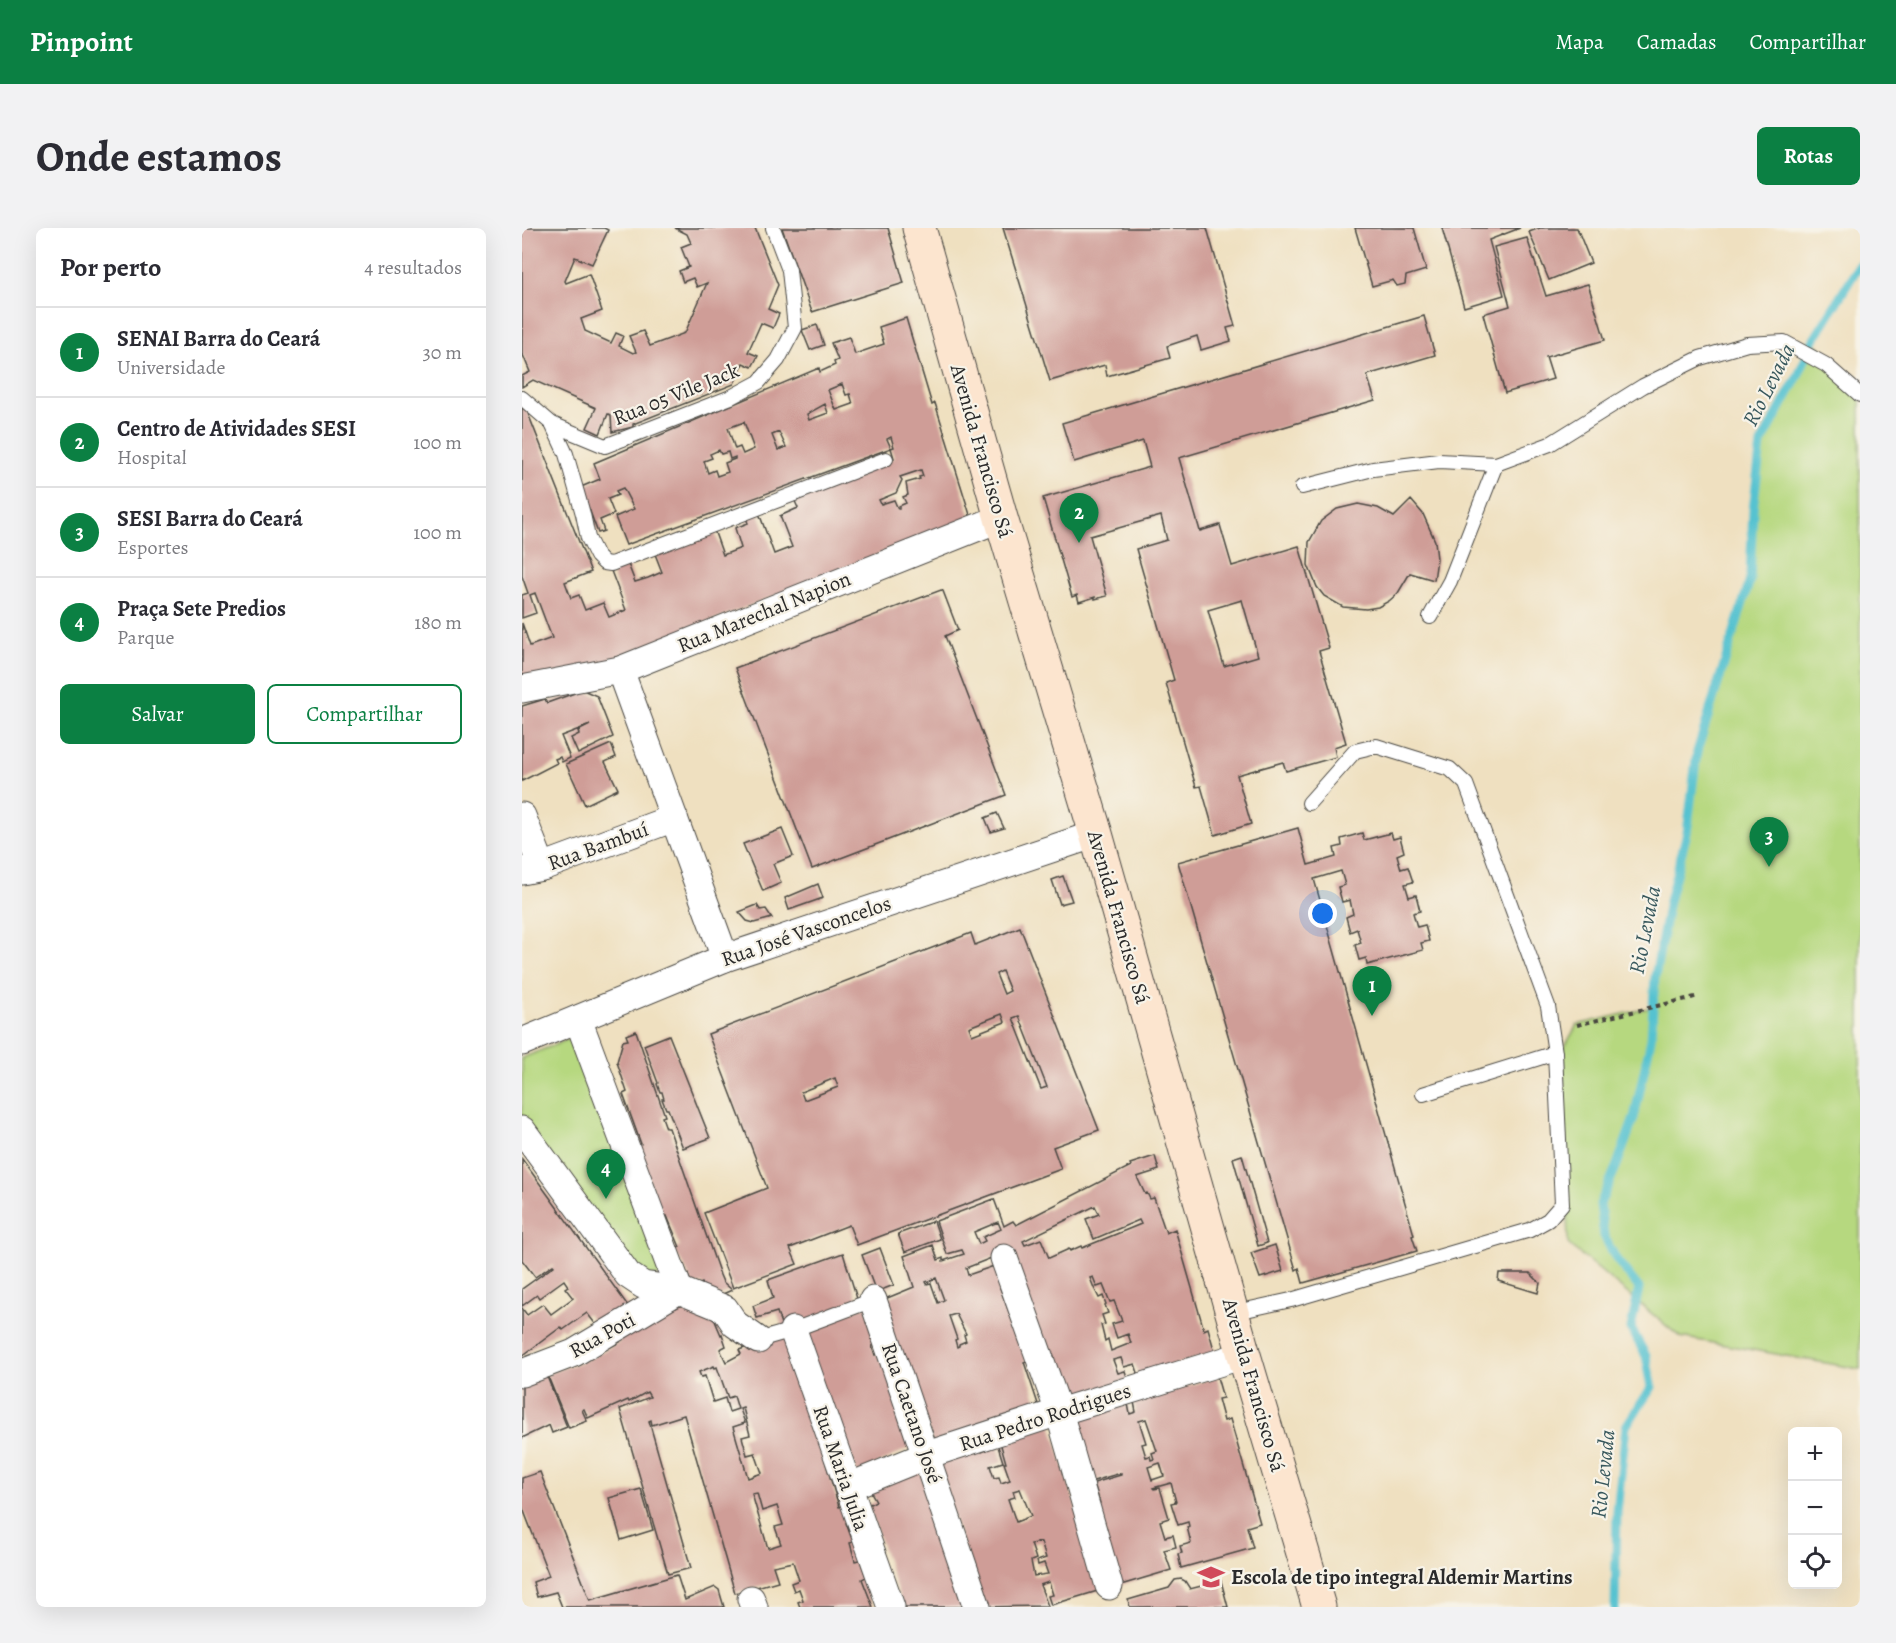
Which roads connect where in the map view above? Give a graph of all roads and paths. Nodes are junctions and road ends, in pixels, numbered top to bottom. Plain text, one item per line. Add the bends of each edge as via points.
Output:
1 (773, 228) edge
2 (919, 228) edge
3 (1860, 395) edge
4 (522, 398) edge
5 (552, 424) junction
6 (886, 459) dead end
7 (1496, 464) junction
8 (1302, 487) dead end
9 (1001, 518) junction
10 (1430, 617) dead end
11 (620, 670) junction
12 (522, 689) edge
13 (1309, 803) dead end
14 (522, 816) edge
15 (674, 818) junction
16 (1096, 834) junction
17 (532, 869) edge
18 (725, 958) junction
19 (1699, 996) dead end
20 (578, 1019) junction
21 (1577, 1025) dead end
22 (522, 1042) edge
23 (1555, 1053) junction
24 (1423, 1094) dead end
25 (522, 1130) edge
26 (1004, 1258) dead end
27 (679, 1290) junction
28 (873, 1300) joint
29 (1232, 1313) junction
30 (793, 1330) junction
31 (758, 1340) joint
32 (1244, 1355) junction
33 (522, 1373) edge
34 (1059, 1412) junction
35 (927, 1455) junction
36 (848, 1487) junction
37 (1109, 1586) dead end
38 (891, 1607) edge
39 (977, 1607) edge
40 (1319, 1607) edge

1 - 5 lane, Rua 05 Vile Jack via 789,270 795,328 778,360 759,382 731,397 605,446
2 - 9 main road, Avenida Francisco Sá
3 - 7 lane via 1826,365 1784,342 1747,344 1700,358 1643,386 1550,444
4 - 5 lane
5 - 6 lane via 566,454 588,538 597,556 611,564
7 - 8 lane via 1439,460 1372,469
7 - 10 lane via 1450,580
9 - 11 street, Rua Marechal Napion
9 - 16 main road, Avenida Francisco Sá
11 - 12 street, Rua Marechal Napion
11 - 15 street
13 - 23 lane via 1355,751 1364,747 1376,746 1450,769 1459,776 1466,784 1548,1006
14 - 17 street
15 - 17 street, Rua Bambuí
15 - 18 street
16 - 18 street, Rua José Vasconcelos
16 - 29 main road, Avenida Francisco Sá
18 - 20 street, Rua José Vasconcelos
19 - 21 path
20 - 22 street, Rua José Vasconcelos
20 - 27 street
23 - 24 lane
23 - 29 lane via 1562,1204 1548,1220 1530,1230
25 - 27 street via 628,1275 643,1285
26 - 34 street
27 - 31 street via 725,1309 735,1324
27 - 33 street, Rua Poti via 574,1353
28 - 30 lane, Rua Caetano José
28 - 35 street, Rua Caetano José
29 - 32 main road, Avenida Francisco Sá
30 - 31 lane, Rua Caetano José
30 - 36 street, Rua Maria Julia
32 - 34 street, Rua Pedro Rodrigues
32 - 40 main road, Avenida Francisco Sá
34 - 35 street, Rua Pedro Rodrigues
34 - 37 street
35 - 36 street, Rua Pedro Rodrigues
35 - 39 street, Rua Caetano José
36 - 38 street, Rua Maria Julia

